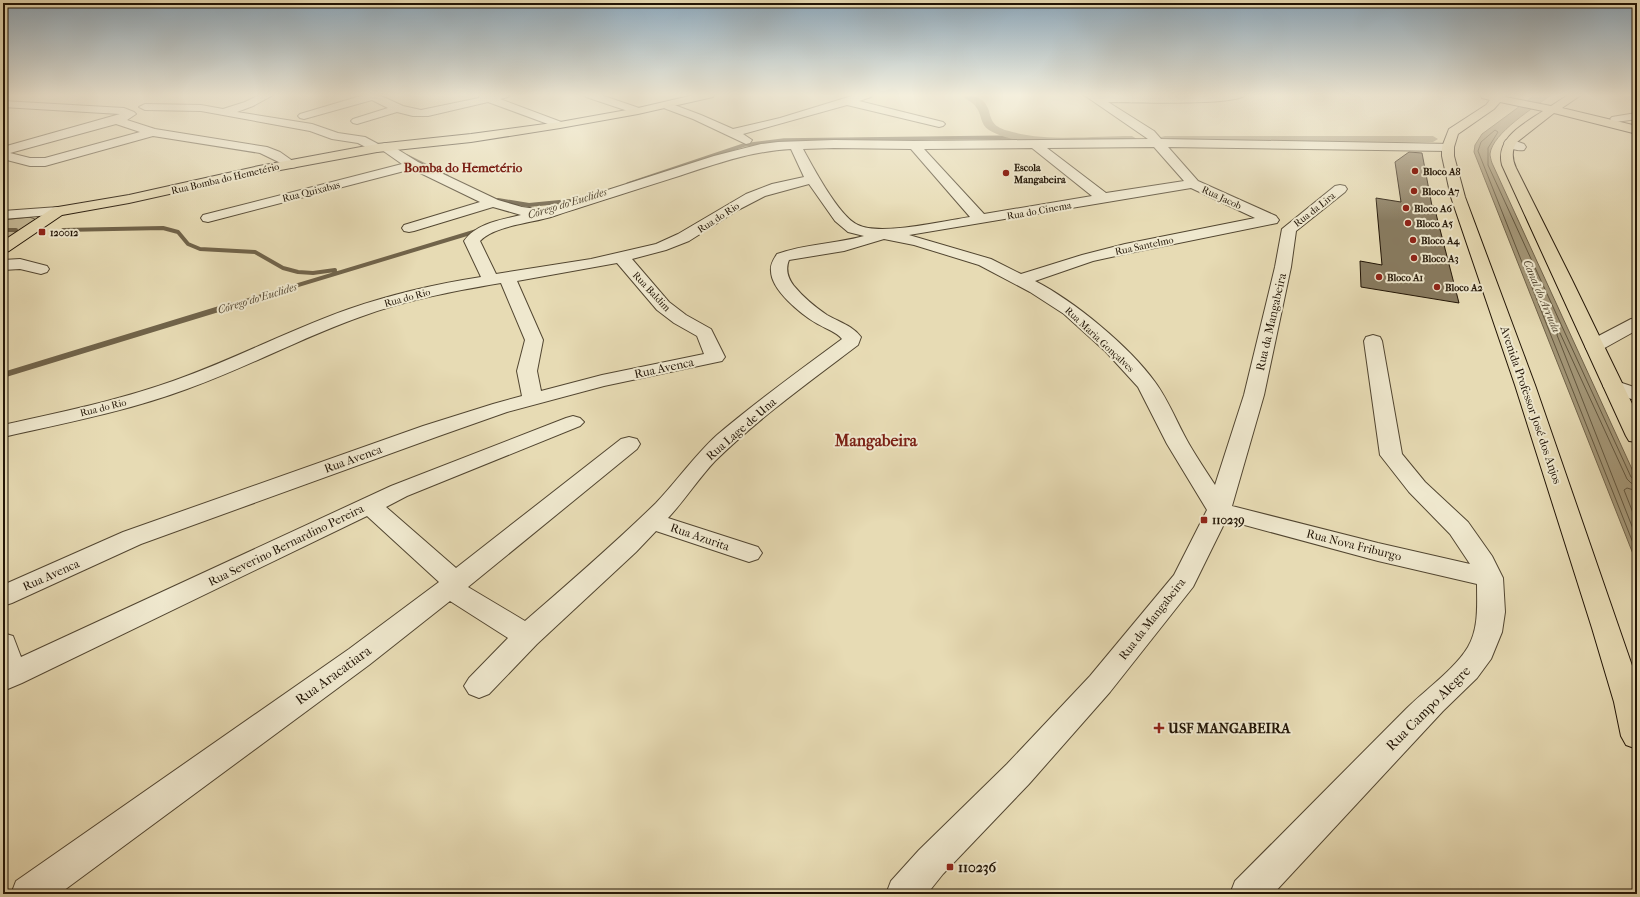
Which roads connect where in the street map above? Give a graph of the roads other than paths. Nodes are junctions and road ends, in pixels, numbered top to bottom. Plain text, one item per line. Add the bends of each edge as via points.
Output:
1 (55, 137) edge
2 (136, 137) edge
3 (178, 137) edge
4 (341, 137) edge
5 (479, 137) edge
6 (740, 137) edge
7 (1151, 137) edge
8 (1291, 137) edge
9 (1447, 137) joint
10 (1520, 137) edge
11 (1154, 139) junction
12 (756, 145) junction
13 (795, 145) junction
14 (914, 145) junction
15 (1036, 145) junction
16 (381, 148) junction
17 (3, 151) edge
18 (3, 155) edge
19 (291, 164) junction
20 (413, 165) junction
21 (812, 179) junction
22 (1192, 184) junction
23 (1340, 189) dead end
24 (1103, 198) junction
25 (493, 203) junction
26 (58, 211) junction
27 (541, 213) junction
28 (3, 216) edge
29 (208, 218) dead end
30 (1271, 219) junction
31 (980, 220) junction
32 (409, 228) dead end
33 (1289, 229) junction
34 (886, 234) junction
35 (3, 248) edge
36 (621, 257) junction
37 (3, 265) edge
38 (41, 269) dead end
39 (498, 278) junction
40 (1020, 280) junction
41 (1637, 323) edge
42 (1374, 342) dead end
43 (1594, 346) junction
44 (715, 356) joint
45 (1613, 386) junction
46 (1637, 395) edge
47 (533, 400) junction
48 (573, 422) dead end
49 (3, 431) edge
50 (1637, 436) edge
51 (629, 444) dead end
52 (368, 506) junction
53 (1219, 510) junction
54 (652, 521) junction
55 (749, 554) dead end
56 (1490, 578) junction
57 (452, 585) junction
58 (3, 596) edge
59 (527, 636) junction
60 (3, 644) edge
61 (7, 677) edge
62 (479, 686) dead end
63 (1637, 736) edge
64 (28, 894) edge
65 (904, 894) edge
66 (1248, 894) edge

1 - 17 street
2 - 18 street via 52,161 30,162
3 - 19 street via 263,150
4 - 16 street via 361,140
5 - 16 main road, Rua Bomba do Hemetério
6 - 12 street
7 - 11 street, Rua Jacob
8 - 11 street
9 - 11 street
9 - 63 main road, Avenida Professor José dos Anjos via 1448,156 1458,197 1525,385 1604,621
10 - 43 main road via 1506,158 1509,168
11 - 15 street
11 - 22 street, Rua Jacob
12 - 13 street
12 - 27 street
13 - 14 street
13 - 21 street, Rua Maria Gonçalves
14 - 15 street
14 - 31 street
15 - 24 street
16 - 19 main road, Rua Bomba do Hemetério
16 - 20 street
19 - 26 main road, Rua Bomba do Hemetério via 164,192
20 - 25 street
20 - 29 street, Rua Quixabas
21 - 34 street, Rua Maria Gonçalves via 848,226
21 - 36 street, Rua do Rio via 767,190 744,200 687,237
22 - 24 street, Rua do Cinema
22 - 30 street, Rua Jacob
23 - 33 street, Rua da Lira
24 - 31 street, Rua do Cinema
25 - 27 street
25 - 32 street
26 - 28 street
26 - 35 main road
27 - 39 street via 486,230 474,237 472,241
30 - 33 street, Rua Jacob
30 - 40 street, Rua Santelmo via 1125,249
31 - 34 street, Rua do Cinema
33 - 53 street, Rua da Mangabeira via 1254,395
34 - 40 street, Rua Maria Gonçalves via 963,254
34 - 54 street, Rua Lage de Una via 844,246 783,257 779,265 779,277 798,303 814,315 848,333 852,339 849,344 725,440 706,458
36 - 39 street, Rua do Rio via 582,266
36 - 44 street, Rua Baldim via 663,306 705,333
37 - 38 street via 20,264
39 - 47 street via 534,340 527,371
39 - 49 street, Rua do Rio via 406,297 351,314 160,392
40 - 53 street, Rua Maria Gonçalves via 1070,310 1131,366 1150,391 1178,444
41 - 43 street
42 - 56 street, Rua Campo Alegre via 1391,455 1417,487 1459,528 1479,556
43 - 45 main road
44 - 47 street, Rua Avenca via 602,381
45 - 46 street
45 - 50 main road
47 - 58 street, Rua Avenca via 431,431 132,538
48 - 52 street, Rua Severino Bernardino Pereira via 399,491
51 - 57 street, Rua Aracatiara
52 - 57 street
52 - 61 street, Rua Severino Bernardino Pereira
53 - 56 street, Rua Nova Friburgo via 1378,552
53 - 65 street, Rua da Mangabeira via 1184,580 1100,684 1018,774 931,862
54 - 55 street, Rua Azurita
54 - 59 street, Rua Lage de Una
56 - 66 street, Rua Campo Alegre via 1491,612 1488,632 1481,650 1467,670 1432,702
57 - 59 street
57 - 64 street, Rua Aracatiara via 359,657
59 - 62 street, Rua Lage de Una
60 - 61 street

